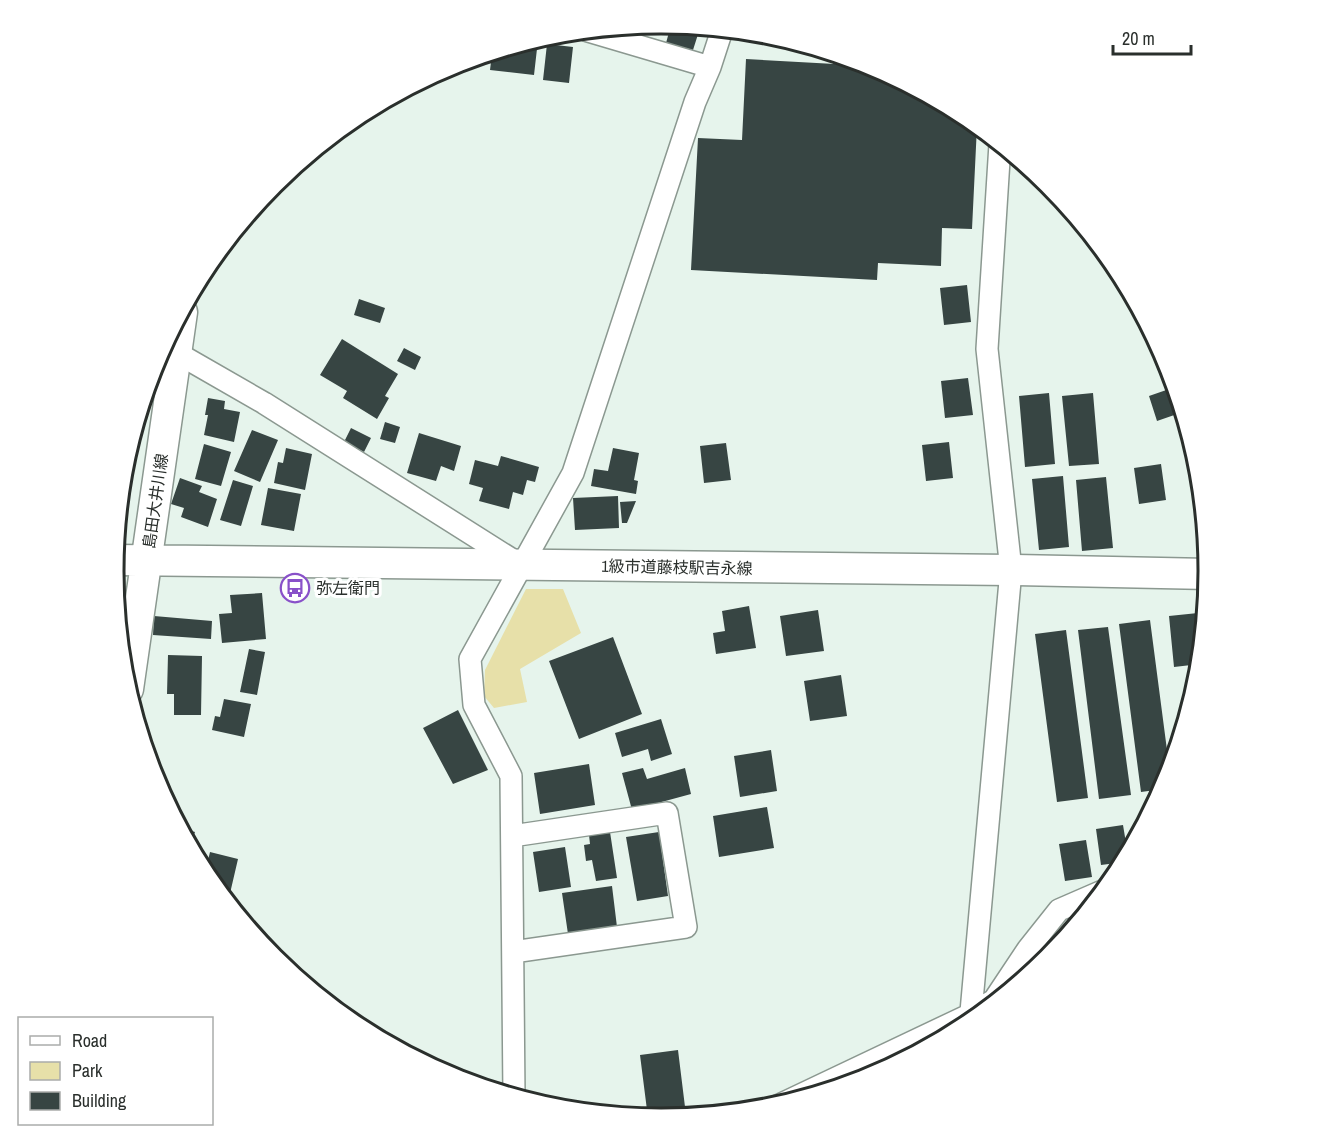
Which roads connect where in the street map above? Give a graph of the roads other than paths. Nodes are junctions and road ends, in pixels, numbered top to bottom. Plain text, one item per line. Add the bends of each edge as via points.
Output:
1 (610, 37) edge
2 (719, 38) edge
3 (710, 67) junction
4 (999, 154) edge
5 (172, 351) edge
6 (169, 357) edge
7 (125, 561) edge
8 (146, 561) junction
9 (522, 566) junction
10 (1011, 570) junction
11 (1198, 574) edge
12 (132, 660) edge
13 (512, 836) junction
14 (1088, 898) edge
15 (513, 952) junction
16 (1004, 985) edge
17 (972, 1010) edge
18 (924, 1040) edge
19 (840, 1078) edge
20 (514, 1087) edge

1 - 3 street
2 - 3 street
3 - 9 street via 695,102 573,473
4 - 10 street via 987,349
5 - 9 street via 264,403
6 - 8 street, 島田大井川線
7 - 8 street, 1級市道藤枝駅吉永線
8 - 9 street, 1級市道藤枝駅吉永線
8 - 12 street, 島田大井川線
9 - 10 street, 1級市道藤枝駅吉永線
9 - 13 street via 470,659 474,705 511,776
10 - 11 street, 1級市道藤枝駅吉永線
10 - 17 street
13 - 15 street
13 - 15 street via 667,813 686,927
14 - 16 street via 1059,910
15 - 20 street
18 - 19 street

